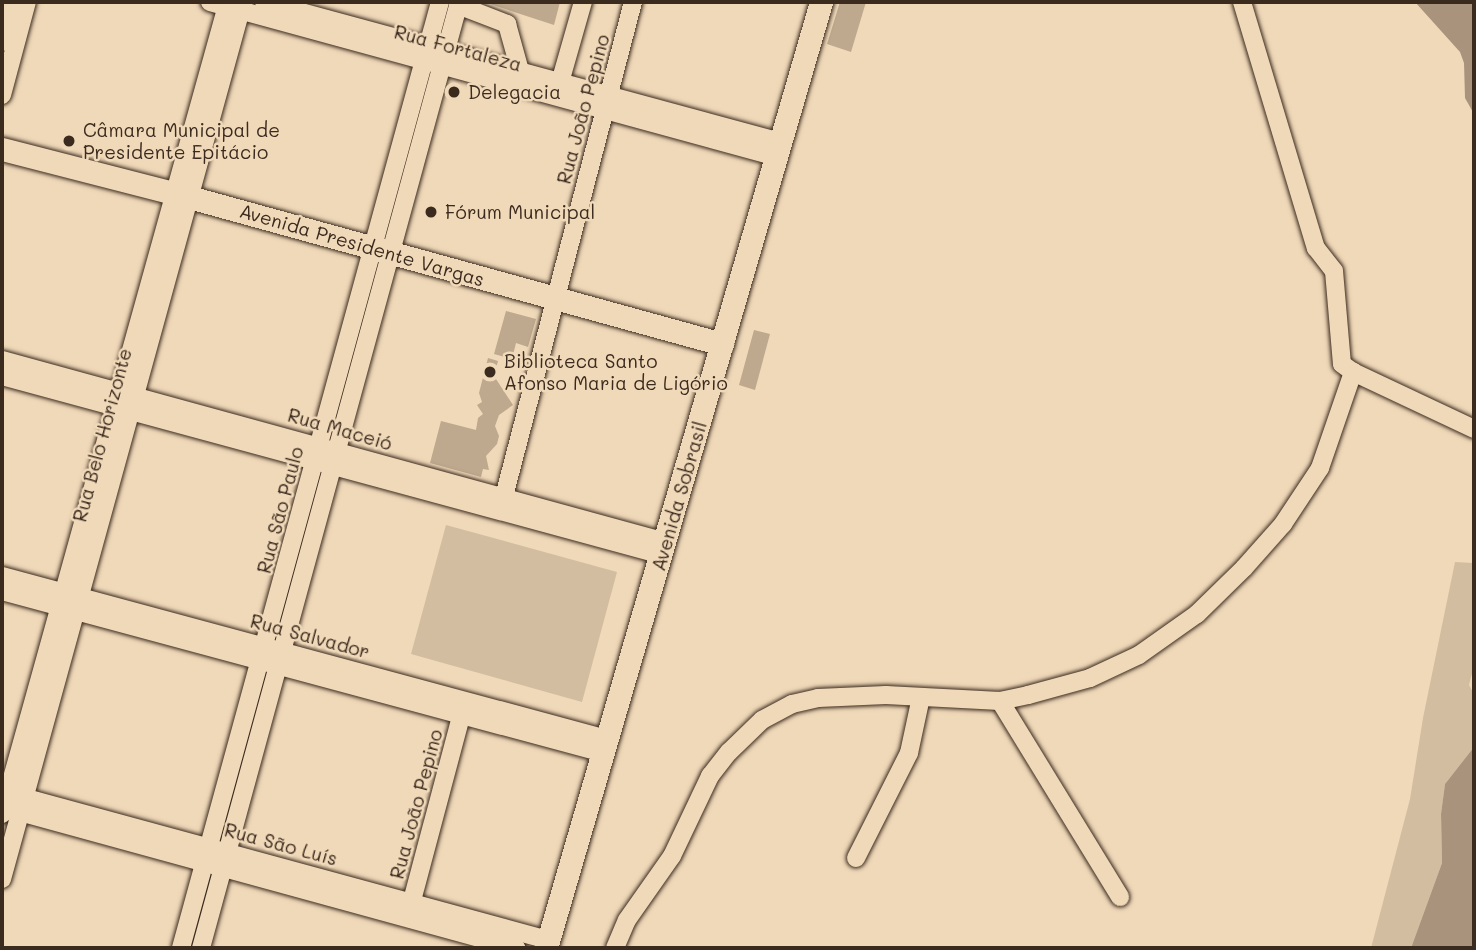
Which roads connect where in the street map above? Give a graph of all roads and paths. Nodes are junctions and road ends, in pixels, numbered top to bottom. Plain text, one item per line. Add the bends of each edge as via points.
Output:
1 (27, 2) edge
2 (264, 2) edge
3 (583, 2) edge
4 (634, 2) edge
5 (821, 2) edge
6 (1242, 2) edge
7 (452, 3) edge
8 (229, 4) edge
9 (14, 14) edge
10 (305, 20) junction
11 (2, 42) edge
12 (425, 53) junction
13 (444, 58) junction
14 (489, 71) junction
15 (520, 71) junction
16 (558, 90) junction
17 (2, 95) edge
18 (606, 102) junction
19 (404, 133) junction
20 (422, 137) junction
21 (2, 149) edge
22 (779, 149) junction
23 (2, 163) edge
24 (399, 188) junction
25 (180, 202) junction
26 (381, 257) junction
27 (552, 304) junction
28 (721, 350) junction
29 (2, 360) edge
30 (1349, 370) junction
31 (2, 376) edge
32 (55, 382) junction
33 (126, 402) junction
34 (1474, 429) edge
35 (326, 455) junction
36 (502, 504) junction
37 (664, 548) junction
38 (2, 576) edge
39 (2, 591) edge
40 (71, 602) junction
41 (272, 656) junction
42 (921, 697) junction
43 (1000, 701) junction
44 (463, 708) junction
45 (249, 736) junction
46 (605, 746) junction
47 (8, 803) edge
48 (220, 804) junction
49 (238, 810) junction
50 (206, 855) junction
51 (856, 858) dead end
52 (224, 860) junction
53 (2, 879) edge
54 (1120, 897) dead end
55 (409, 911) junction
56 (547, 944) edge
57 (181, 948) edge
58 (201, 948) edge
59 (516, 948) edge
60 (615, 948) edge

1 - 9 street
2 - 10 street, Rua Fortaleza
3 - 16 street
4 - 18 street, Rua João Pepino
5 - 22 main road, Avenida Sobrasil
6 - 30 street via 1316,248 1334,271
7 - 12 street, Rua São Paulo
7 - 13 street, Rua São Paulo
7 - 15 street via 507,24
8 - 10 street, Rua Fortaleza
8 - 25 street, Rua Belo Horizonte
9 - 11 street
9 - 17 street
10 - 12 street, Rua Fortaleza
12 - 13 street, Rua Fortaleza
12 - 19 street, Rua São Paulo
13 - 14 street, Rua Fortaleza
13 - 20 street, Rua São Paulo
14 - 15 street, Rua Fortaleza
14 - 16 street, Rua Fortaleza
15 - 16 street, Rua Fortaleza
16 - 18 street, Rua Fortaleza
18 - 22 street, Rua Fortaleza
18 - 27 street, Rua João Pepino
19 - 20 street
19 - 24 street, Rua São Paulo
20 - 24 street, Rua São Paulo
21 - 25 main road, Avenida Presidente Vargas
22 - 28 main road, Avenida Sobrasil
23 - 25 main road, Avenida Presidente Vargas
24 - 26 street, Rua São Paulo
25 - 26 main road, Avenida Presidente Vargas
25 - 33 street, Rua Belo Horizonte
26 - 27 main road, Avenida Presidente Vargas
26 - 35 street, Rua São Paulo
27 - 28 main road, Avenida Presidente Vargas
27 - 36 street, Rua João Pepino
28 - 37 main road, Avenida Sobrasil
29 - 32 street, Rua Maceió
30 - 34 street
30 - 43 street via 1320,468 1283,524 1197,614 1139,655 1090,678
31 - 32 street, Rua Maceió
32 - 33 street, Rua Maceió
33 - 35 street, Rua Maceió
33 - 40 street, Rua Belo Horizonte
35 - 36 street, Rua Maceió
35 - 41 street, Rua São Paulo
36 - 37 street, Rua Maceió
37 - 46 main road, Avenida Sobrasil
38 - 40 street, Rua Salvador
39 - 40 street, Rua Salvador
40 - 41 street, Rua Salvador
40 - 47 street, Rua Belo Horizonte
41 - 44 street, Rua Salvador
41 - 45 street, Rua São Paulo
42 - 43 street
42 - 51 street via 909,753
42 - 60 street via 818,698 792,704 762,720 710,776 672,856 628,920
43 - 54 street
44 - 46 street, Rua Salvador
44 - 55 street, Rua João Pepino
45 - 48 street, Rua São Paulo
45 - 49 street, Rua São Paulo
46 - 56 main road, Avenida Sobrasil
47 - 50 street, Rua São Luís
47 - 53 street, Rua Belo Horizonte
48 - 49 street
48 - 50 street, Rua São Paulo
49 - 52 street, Rua São Paulo
50 - 52 street, Rua São Luís
50 - 57 street, Rua São Paulo
52 - 55 street, Rua São Luís
52 - 58 street, Rua São Paulo
55 - 56 street, Rua São Luís
55 - 59 street, Rua São Luís

